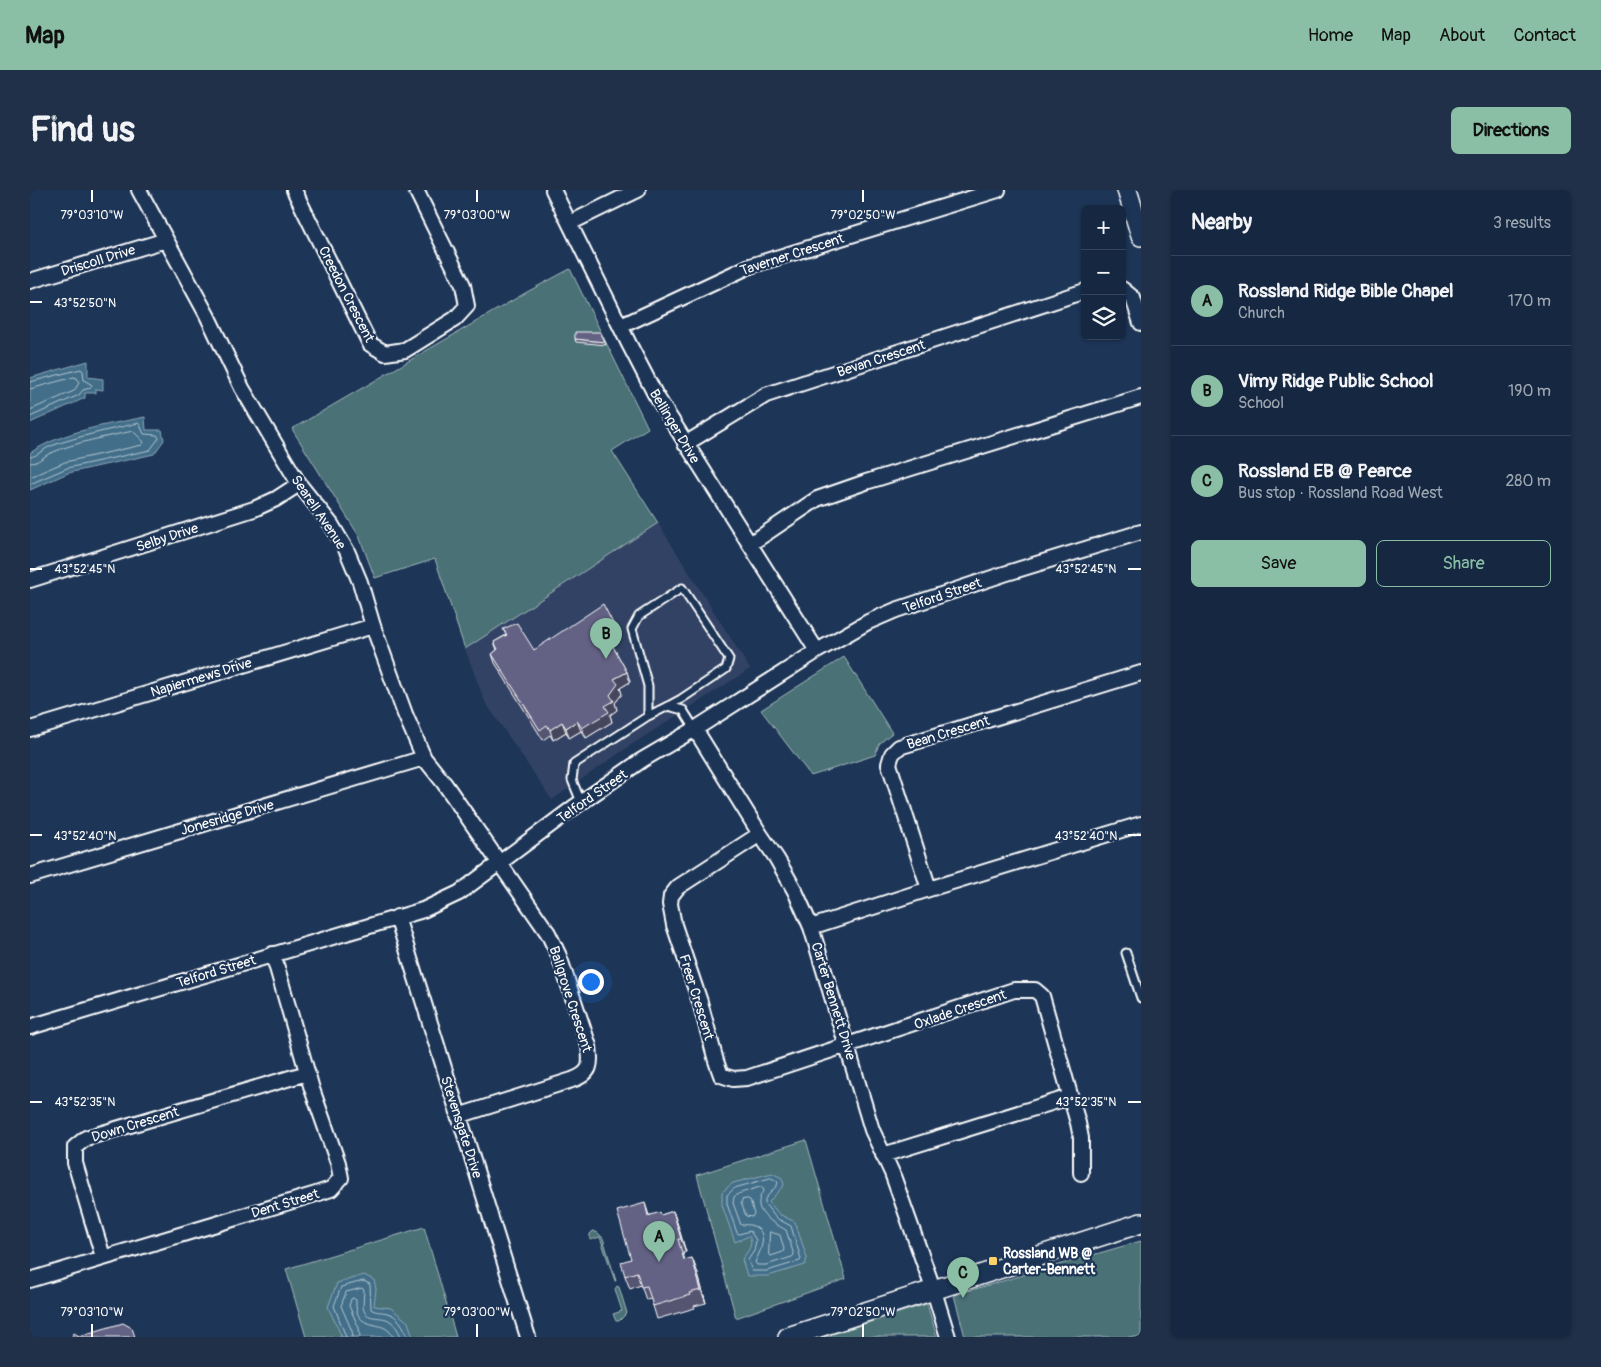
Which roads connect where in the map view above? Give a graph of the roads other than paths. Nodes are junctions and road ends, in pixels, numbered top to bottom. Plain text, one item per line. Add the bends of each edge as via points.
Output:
1 (139, 190) edge
2 (294, 190) edge
3 (416, 190) edge
4 (554, 190) edge
5 (638, 190) edge
6 (998, 190) edge
7 (1127, 190) edge
8 (570, 223) junction
9 (1141, 236) edge
10 (166, 240) junction
11 (30, 281) edge
12 (1081, 292) edge
13 (1126, 292) edge
14 (1141, 323) edge
15 (621, 326) junction
16 (1141, 397) edge
17 (685, 444) junction
18 (299, 484) junction
19 (1141, 532) edge
20 (750, 544) junction
21 (30, 580) edge
22 (373, 626) junction
23 (817, 651) junction
24 (1141, 673) edge
25 (668, 706) junction
26 (648, 716) junction
27 (30, 729) edge
28 (695, 730) junction
29 (424, 758) junction
30 (581, 802) junction
31 (1141, 824) edge
32 (760, 834) junction
33 (499, 864) junction
34 (30, 876) edge
35 (929, 889) junction
36 (397, 917) junction
37 (812, 927) junction
38 (1126, 953) dead end
39 (273, 954) junction
40 (1141, 998) edge
41 (30, 1027) edge
42 (848, 1046) junction
43 (307, 1073) junction
44 (1070, 1097) junction
45 (458, 1116) junction
46 (883, 1155) junction
47 (1081, 1173) dead end
48 (1141, 1223) edge
49 (103, 1257) junction
50 (30, 1280) edge
51 (934, 1291) junction
52 (528, 1337) edge
53 (788, 1337) edge
54 (948, 1337) edge

1 - 10 street, Searell Avenue
2 - 3 street, Creedon Crescent via 370,344 385,353 405,350 455,319 467,306 463,285
4 - 8 street, Bellinger Drive
5 - 8 street
6 - 15 street, Taverner Crescent via 750,266
7 - 9 main road
8 - 15 street, Bellinger Drive
10 - 11 street, Driscoll Drive
10 - 18 street, Searell Avenue via 242,388
12 - 17 street, Bevan Crescent via 766,395
13 - 14 street via 1133,298
15 - 17 street, Bellinger Drive via 655,394
16 - 20 street via 817,499
17 - 20 street, Bellinger Drive
18 - 21 street, Selby Drive via 254,509
18 - 22 street, Searell Avenue via 331,524 347,551
19 - 23 street, Telford Street via 896,610
20 - 23 street, Bellinger Drive
22 - 27 street, Napiermews Drive
22 - 29 street, Searell Avenue
23 - 28 street, Telford Street
24 - 35 street, Bean Crescent via 899,747 892,754 889,764
25 - 26 lane
25 - 26 lane via 726,669 729,659 682,588 639,616 632,629 648,686
25 - 28 lane via 683,710
26 - 30 lane via 574,764 572,780
28 - 30 street, Telford Street via 642,760
28 - 32 street, Carter Bennett Drive
29 - 33 street, Searell Avenue
29 - 34 street, Jonesridge Drive
30 - 33 street, Telford Street
31 - 35 street
32 - 37 street, Carter Bennett Drive via 795,891
32 - 42 street, Freer Crescent via 678,887 671,896 674,925 721,1075 732,1079 746,1078
33 - 36 street, Telford Street via 442,901
33 - 45 street, Ballgrove Crescent via 548,933 559,956 589,1046 590,1060 588,1071 583,1076
35 - 37 street
36 - 39 street, Telford Street
36 - 45 street, Stevensgate Drive
37 - 42 street, Carter Bennett Drive
38 - 40 lane
39 - 41 street, Telford Street
39 - 43 street, Dent Street
42 - 44 street, Oxlade Crescent via 1014,990 1035,990 1042,996
42 - 46 street, Carter Bennett Drive via 872,1130
43 - 49 street, Down Crescent via 86,1138 75,1147 75,1163
43 - 49 street, Dent Street via 338,1163 341,1178 332,1188
44 - 46 street
44 - 47 street, Oxlade Crescent via 1081,1138
45 - 52 street, Stevensgate Drive
46 - 51 street, Carter Bennett Drive
48 - 51 main road
49 - 50 street, Dent Street
51 - 53 main road
51 - 54 street, Carter Bennett Drive

